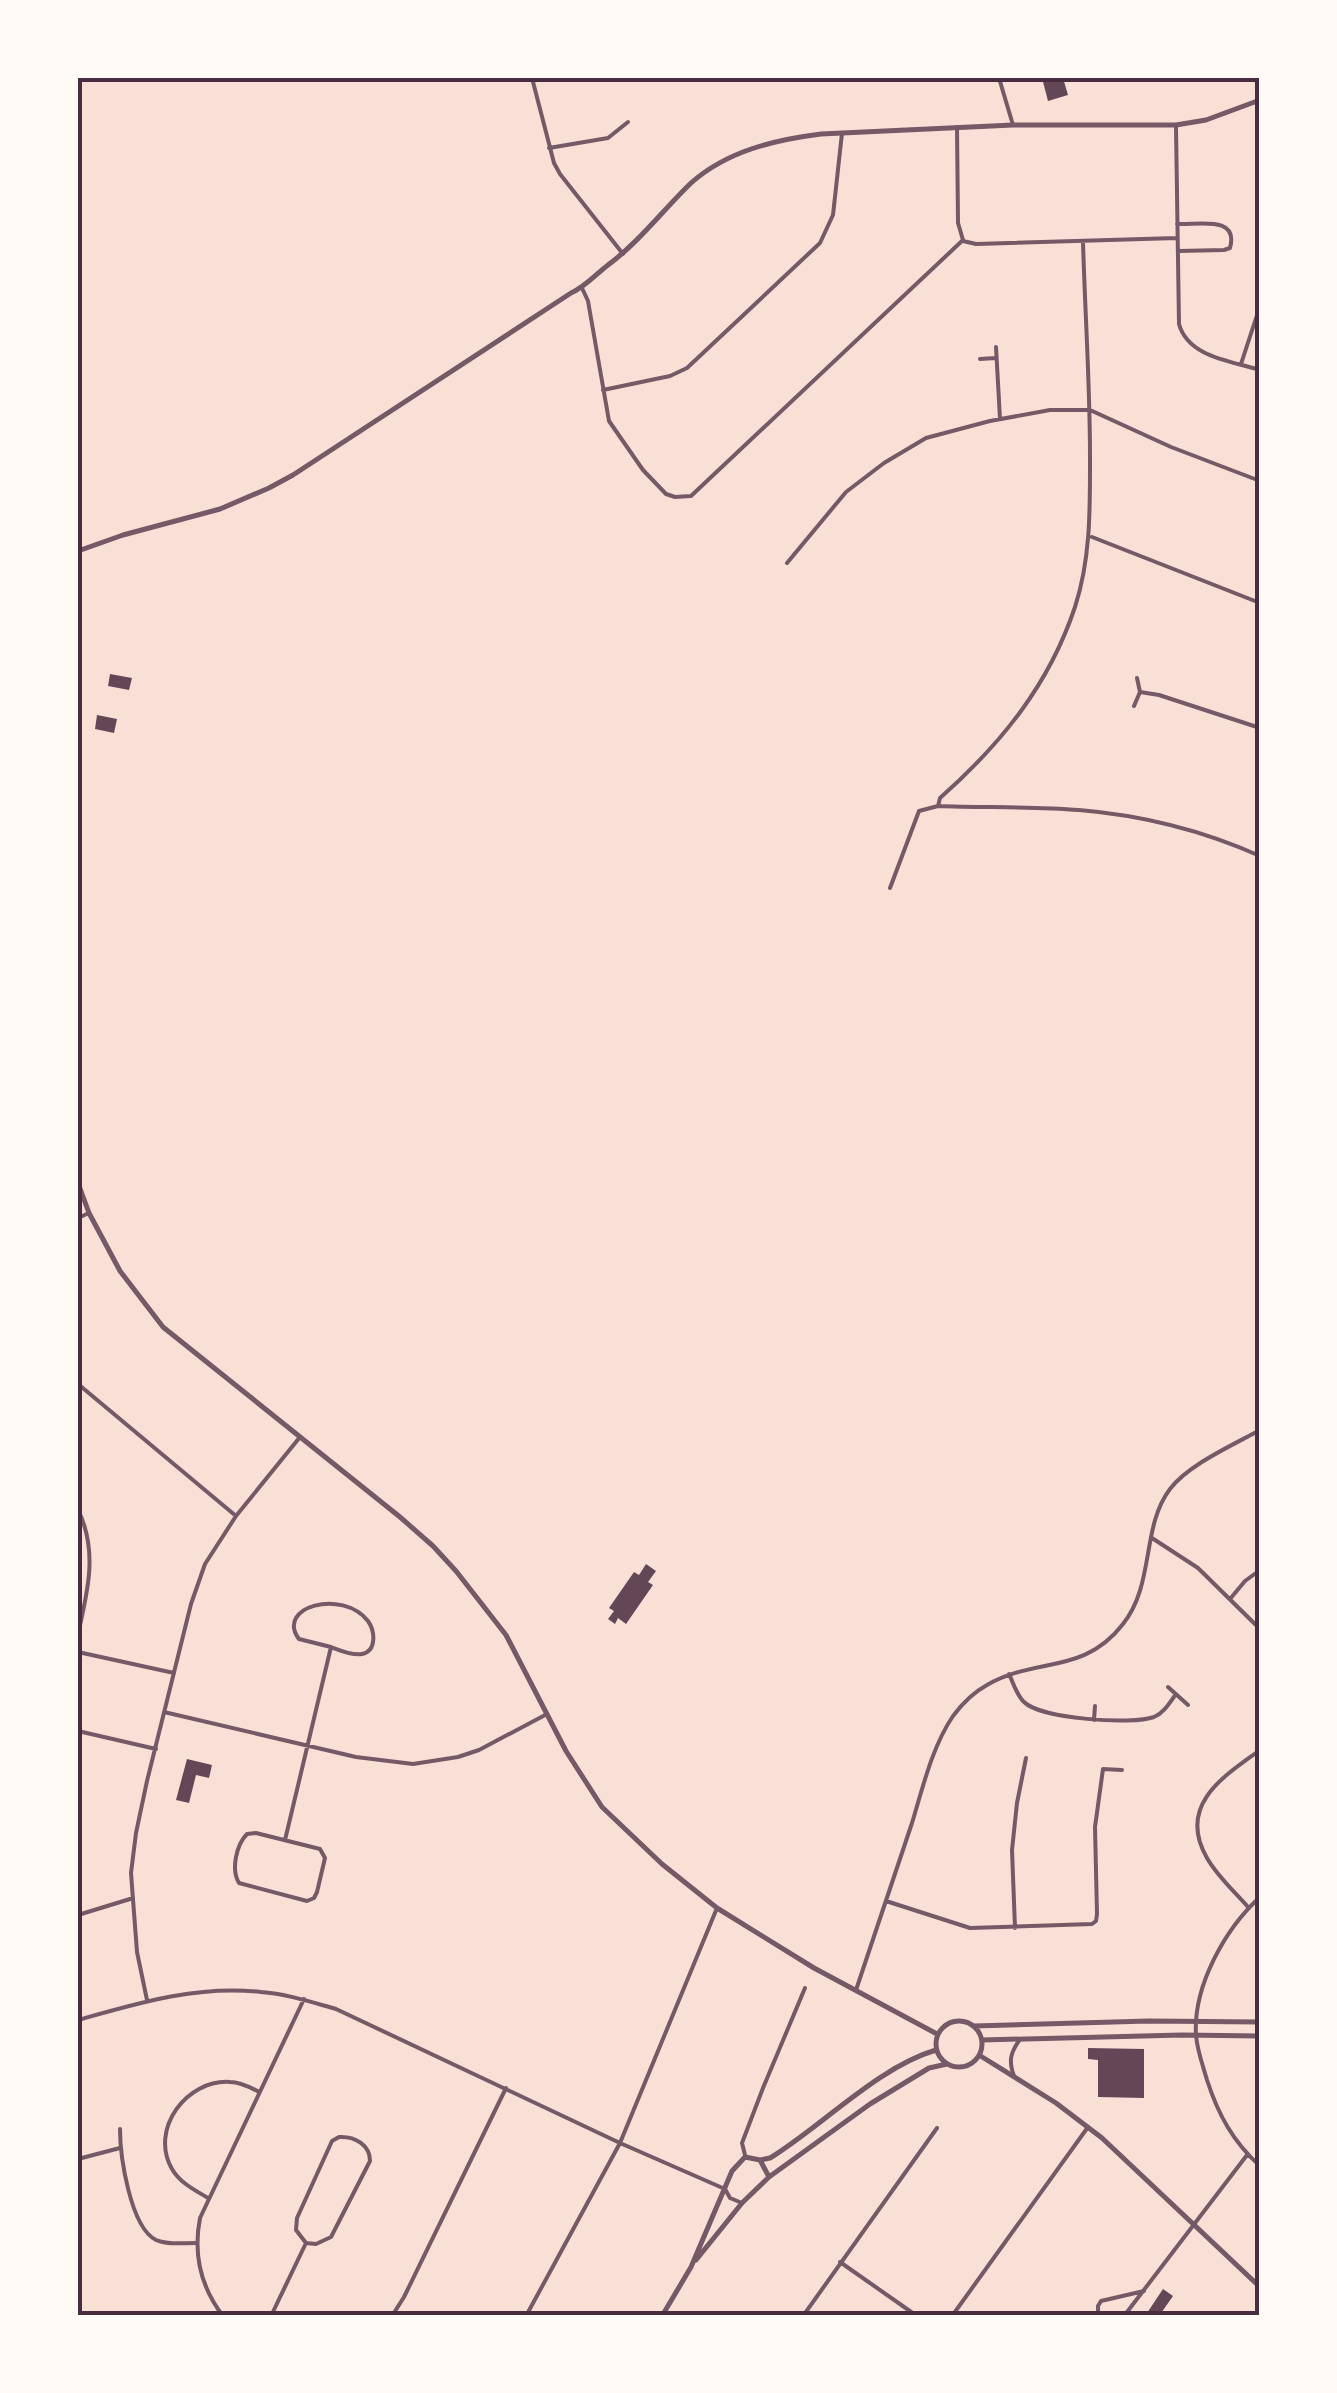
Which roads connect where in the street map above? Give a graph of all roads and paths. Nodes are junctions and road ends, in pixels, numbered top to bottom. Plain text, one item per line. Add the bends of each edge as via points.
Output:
1 (532, 78) edge
2 (999, 78) edge
3 (1260, 100) edge
4 (628, 122) dead end
5 (1013, 125) junction
6 (1176, 125) junction
7 (957, 127) junction
8 (842, 133) junction
9 (549, 148) junction
10 (1177, 224) junction
11 (1178, 238) junction
12 (963, 240) junction
13 (1082, 242) junction
14 (1178, 251) junction
15 (624, 254) junction
16 (582, 288) junction
17 (1260, 306) edge
18 (996, 347) dead end
19 (996, 358) junction
20 (980, 359) dead end
21 (1241, 364) junction
22 (1260, 370) edge
23 (603, 390) junction
24 (1090, 410) junction
25 (1000, 419) junction
26 (1260, 480) edge
27 (1090, 536) junction
28 (78, 551) edge
29 (786, 563) dead end
30 (1260, 602) edge
31 (1137, 678) dead end
32 (1140, 692) junction
33 (1134, 706) dead end
34 (1260, 728) edge
35 (938, 806) junction
36 (1260, 856) edge
37 (890, 888) dead end
38 (78, 1183) edge
39 (89, 1212) junction
40 (78, 1218) edge
41 (78, 1384) edge
42 (1260, 1430) edge
43 (300, 1438) junction
44 (78, 1510) edge
45 (236, 1516) junction
46 (1152, 1538) junction
47 (1260, 1570) edge
48 (1230, 1599) junction
49 (1260, 1630) edge
50 (78, 1634) edge
51 (330, 1648) junction
52 (78, 1652) edge
53 (174, 1673) junction
54 (1009, 1674) junction
55 (1168, 1687) dead end
56 (1176, 1694) junction
57 (1188, 1705) dead end
58 (1095, 1706) dead end
59 (164, 1712) junction
60 (547, 1714) junction
61 (1094, 1720) junction
62 (78, 1732) edge
63 (307, 1746) junction
64 (156, 1749) junction
65 (1259, 1750) edge
66 (1026, 1758) dead end
67 (1122, 1770) dead end
68 (285, 1840) junction
69 (1260, 1897) edge
70 (132, 1898) junction
71 (886, 1901) junction
72 (1248, 1907) junction
73 (716, 1908) junction
74 (78, 1914) edge
75 (1015, 1928) junction
76 (806, 1988) dead end
77 (856, 1990) junction
78 (146, 2000) junction
79 (304, 2000) junction
80 (78, 2020) edge
81 (1197, 2021) junction
82 (1260, 2022) edge
83 (974, 2026) junction
84 (938, 2034) junction
85 (1196, 2035) junction
86 (1260, 2036) edge
87 (1020, 2039) junction
88 (982, 2040) junction
89 (936, 2050) junction
90 (979, 2055) junction
91 (947, 2064) junction
92 (1015, 2077) junction
93 (506, 2088) junction
94 (260, 2092) junction
95 (1088, 2127) junction
96 (937, 2128) dead end
97 (120, 2129) dead end
98 (620, 2143) junction
99 (120, 2148) junction
100 (1247, 2154) junction
101 (745, 2157) junction
102 (78, 2159) edge
103 (760, 2160) junction
104 (1260, 2166) edge
105 (769, 2178) junction
106 (725, 2189) junction
107 (208, 2198) junction
108 (742, 2203) junction
109 (1192, 2224) junction
110 (196, 2243) junction
111 (306, 2243) junction
112 (840, 2262) junction
113 (691, 2266) junction
114 (1260, 2287) edge
115 (1144, 2290) junction
116 (78, 2309) edge
117 (84, 2316) edge
118 (223, 2316) edge
119 (271, 2316) edge
120 (392, 2316) edge
121 (526, 2316) edge
122 (662, 2316) edge
123 (803, 2316) edge
124 (917, 2316) edge
125 (952, 2316) edge
126 (1098, 2316) edge
127 (1124, 2316) edge

1 - 9 street
2 - 5 street
3 - 6 street
4 - 9 street via 608,138
5 - 6 street
5 - 7 street
6 - 10 street
7 - 8 street
7 - 12 street
8 - 15 street via 791,138 721,162
8 - 23 street via 833,215 820,242 687,368
9 - 15 street via 560,174
10 - 11 street
10 - 14 street via 1223,225 1232,236 1224,250
11 - 13 street
11 - 14 street
12 - 13 street
12 - 23 street via 690,496 666,494 643,470 610,421
13 - 24 street
14 - 21 street via 1182,334 1198,350
15 - 16 street
16 - 23 street
16 - 28 street via 269,488
17 - 21 street
18 - 19 street
19 - 20 street
19 - 25 street
21 - 22 street
24 - 25 street
24 - 26 street
24 - 27 street
25 - 29 street via 926,438 884,463 846,492
27 - 30 street
27 - 35 street via 1076,606 1050,668 1014,723
31 - 32 street
32 - 33 street
32 - 34 street
35 - 36 street via 1080,810 1166,825
35 - 37 street via 918,810
38 - 39 street
39 - 40 street
39 - 43 street via 120,1271 163,1327
41 - 45 street
42 - 46 street via 1180,1478 1162,1503
43 - 45 street
43 - 60 street via 400,1516 456,1571 506,1635
44 - 50 street via 90,1556
45 - 53 street via 205,1564
46 - 48 street
46 - 54 street via 1136,1605 1112,1637 1077,1659
47 - 48 street
48 - 49 street
51 - 51 street via 296,1636 294,1626 305,1609 344,1604 370,1624 374,1640 366,1653
51 - 63 street
52 - 53 street
53 - 59 street
54 - 61 street via 1024,1702 1048,1714
54 - 71 street via 970,1697 946,1727
55 - 56 street
56 - 57 street
56 - 61 street via 1152,1718
58 - 61 street
59 - 63 street
59 - 64 street
60 - 63 street via 479,1750 437,1761 378,1762
60 - 73 street via 602,1807
62 - 64 street
63 - 68 street
64 - 70 street via 136,1833
65 - 72 street via 1219,1780 1198,1817 1206,1858
66 - 75 street via 1012,1850
67 - 75 street via 1103,1768 1095,1827 1096,1921
68 - 68 street via 244,1837 236,1880 311,1899 325,1855
69 - 72 street
70 - 74 street
70 - 78 street
71 - 75 street via 970,1928
71 - 77 street
72 - 81 street via 1208,1972
73 - 77 street
73 - 98 street
76 - 101 street via 742,2143
77 - 84 street
78 - 79 street via 225,1990
78 - 80 street
79 - 93 street
79 - 94 street
81 - 82 street
81 - 83 street
81 - 85 street
83 - 84 street via 954,2021
83 - 88 street
84 - 89 street
85 - 86 street
85 - 87 street
85 - 100 street via 1225,2127
87 - 88 street
87 - 92 street via 1010,2059
88 - 90 street
89 - 91 street
89 - 103 street
90 - 91 street via 963,2067
90 - 92 street
91 - 105 street via 928,2068 870,2104
92 - 95 street
93 - 98 street
93 - 120 street
94 - 107 street
94 - 107 street via 216,2082 176,2108 167,2131 169,2162 186,2185
95 - 109 street
95 - 125 street
96 - 112 street
97 - 99 street
98 - 106 street
98 - 121 street
99 - 102 street
99 - 110 street via 147,2234 165,2243
100 - 104 street
100 - 109 street
101 - 103 street
101 - 106 street
103 - 105 street
105 - 108 street
106 - 108 street
106 - 113 street
107 - 110 street
108 - 113 street
109 - 114 street
109 - 115 street
110 - 118 street via 206,2290
111 - 111 street via 296,2223 314,2176 332,2141 354,2139 370,2162 330,2238
111 - 119 street
112 - 123 street
112 - 124 street
113 - 122 street
115 - 126 street via 1101,2300
115 - 127 street
116 - 117 street

